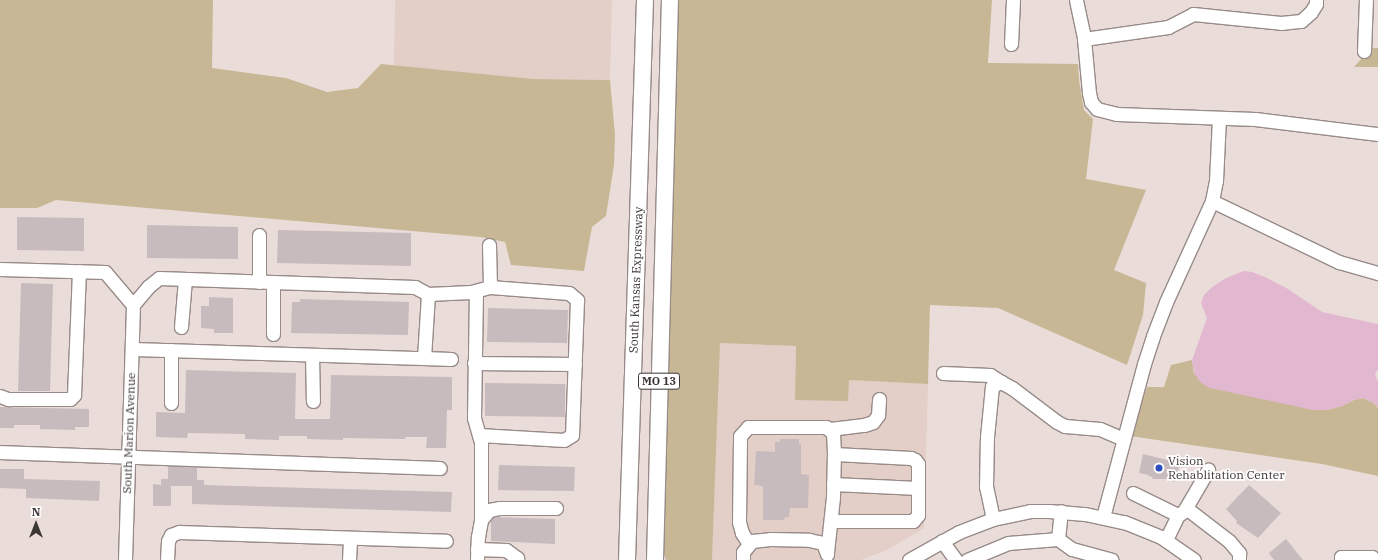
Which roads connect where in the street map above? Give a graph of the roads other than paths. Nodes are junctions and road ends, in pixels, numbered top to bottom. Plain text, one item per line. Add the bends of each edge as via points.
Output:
1 (645, 0) edge
2 (670, 0) edge
3 (1013, 0) edge
4 (1076, 0) edge
5 (1316, 0) edge
6 (1366, 0) edge
7 (1084, 39) junction
8 (1011, 44) dead end
9 (1364, 51) dead end
10 (1219, 118) junction
11 (1378, 134) edge
12 (1212, 201) junction
13 (259, 235) dead end
14 (488, 245) dead end
15 (0, 269) edge
16 (79, 271) junction
17 (1378, 273) edge
18 (185, 279) junction
19 (259, 282) junction
20 (273, 282) junction
21 (490, 287) junction
22 (476, 291) junction
23 (428, 294) junction
24 (133, 305) junction
25 (181, 327) dead end
26 (273, 334) dead end
27 (132, 349) junction
28 (171, 350) junction
29 (312, 355) junction
30 (424, 358) junction
31 (451, 359) dead end
32 (474, 363) junction
33 (575, 364) junction
34 (943, 372) dead end
35 (1000, 382) junction
36 (0, 396) edge
37 (879, 399) dead end
38 (313, 401) dead end
39 (171, 403) dead end
40 (830, 429) junction
41 (479, 435) junction
42 (1124, 439) junction
43 (834, 450) junction
44 (0, 452) edge
45 (128, 457) junction
46 (440, 468) dead end
47 (1208, 470) dead end
48 (833, 484) junction
49 (918, 488) junction
50 (1133, 493) dead end
51 (556, 508) dead end
52 (1061, 511) junction
53 (1182, 512) junction
54 (1103, 517) junction
55 (993, 519) junction
56 (481, 520) junction
57 (831, 521) junction
58 (350, 538) junction
59 (1058, 539) junction
60 (1166, 540) junction
61 (446, 541) dead end
62 (942, 541) junction
63 (749, 544) junction
64 (477, 554) edge
65 (828, 556) edge
66 (1373, 559) edge
67 (125, 560) edge
68 (167, 560) edge
69 (349, 560) edge
70 (517, 560) edge
71 (627, 560) edge
72 (655, 560) edge
73 (743, 560) edge
74 (909, 560) edge
75 (956, 560) edge
76 (967, 560) edge
77 (1112, 560) edge
78 (1194, 560) edge
79 (1239, 560) edge
80 (1341, 560) edge

1 - 71 main road, South Kansas Expressway / MO 13
2 - 72 main road, South Kansas Expressway / MO 13
3 - 8 street
4 - 7 street
5 - 7 street via 1311,12 1301,21 1281,22 1193,14 1168,27
6 - 9 street
7 - 10 street via 1089,93 1091,102 1097,109 1117,114
10 - 11 street via 1255,119
10 - 12 street via 1216,181
12 - 17 street via 1339,262
12 - 42 street via 1166,302 1144,364
13 - 19 street
14 - 21 street
15 - 16 street
16 - 24 street via 105,272
16 - 36 street via 74,395 70,399 8,399
18 - 19 street
18 - 24 street via 160,278
18 - 25 street
19 - 20 street
20 - 23 street via 415,287
20 - 26 street
21 - 22 street
21 - 33 street via 569,293 577,300
22 - 23 street
22 - 32 street
23 - 30 street
24 - 27 street, South Marion Avenue
27 - 28 street
27 - 45 street, South Marion Avenue
28 - 29 street
28 - 39 street
29 - 30 street
29 - 38 street
30 - 31 street
32 - 33 street
32 - 41 street via 474,418
33 - 41 street via 572,435 564,440
34 - 35 street via 990,375
35 - 42 street via 1065,426 1100,429
35 - 55 street via 992,386 987,437 986,487
37 - 40 street via 878,415 873,422
40 - 43 street via 833,433
40 - 63 street via 748,427 740,436 738,504 742,533
41 - 56 street
42 - 54 street
43 - 48 street
43 - 49 street via 911,458 918,464
44 - 45 street
45 - 46 street
45 - 67 street, South Marion Avenue
47 - 53 street
48 - 49 street
48 - 57 street
49 - 57 street via 918,515 913,522
50 - 53 street
51 - 56 street via 499,508 489,510
52 - 54 street
52 - 55 street via 1030,511
52 - 59 street
53 - 60 street
53 - 79 street via 1229,541 1239,553
54 - 60 street
55 - 62 street
56 - 64 street
57 - 65 street
58 - 61 street
58 - 68 street via 179,532 171,535 168,541
58 - 69 street
59 - 76 street via 1008,543
59 - 77 street via 1072,549
60 - 78 street
62 - 74 street
62 - 75 street
63 - 65 street via 752,541 770,539 809,540 823,543
63 - 73 street via 743,552
64 - 70 street via 506,550
66 - 80 street via 1341,557

